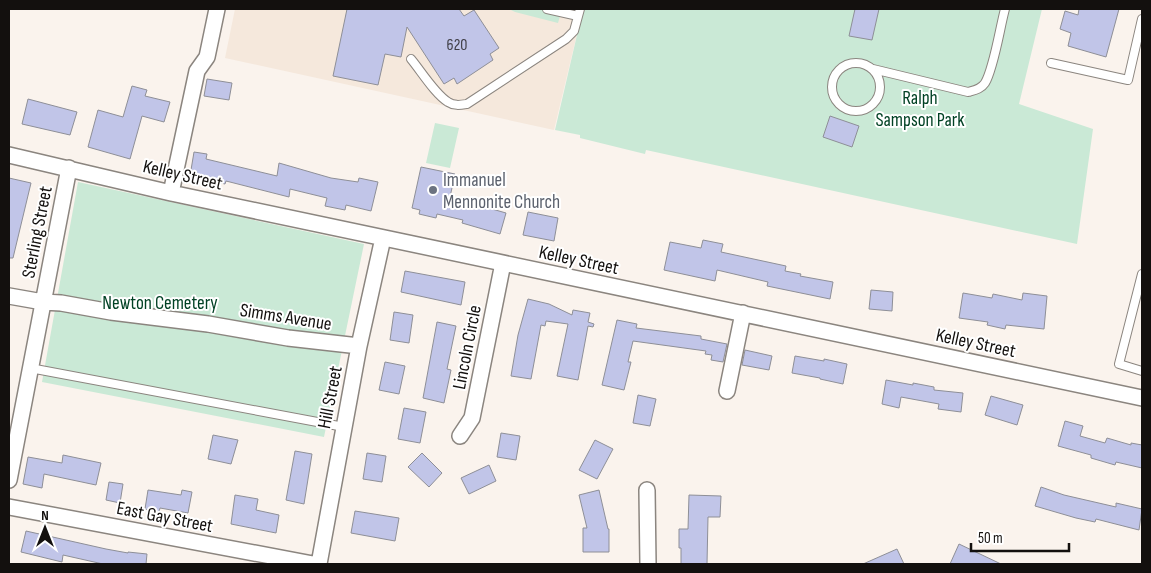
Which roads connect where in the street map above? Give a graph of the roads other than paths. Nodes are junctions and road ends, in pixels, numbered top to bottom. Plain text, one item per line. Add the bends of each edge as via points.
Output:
1 (218, 9) edge
2 (547, 9) edge
3 (1005, 9) edge
4 (579, 12) edge
5 (1142, 19) edge
6 (412, 59) dead end
7 (1052, 63) dead end
8 (873, 69) junction
9 (9, 155) edge
10 (69, 168) junction
11 (171, 193) junction
12 (383, 238) junction
13 (503, 263) junction
14 (1142, 274) edge
15 (9, 296) edge
16 (43, 302) junction
17 (743, 313) junction
18 (359, 346) junction
19 (30, 368) junction
20 (1142, 371) edge
21 (727, 391) dead end
22 (1142, 398) edge
23 (344, 427) junction
24 (460, 436) dead end
25 (9, 480) edge
26 (647, 490) dead end
27 (9, 507) edge
28 (313, 564) edge
29 (318, 564) edge
30 (648, 564) edge

1 - 11 street via 206,58 197,71
2 - 4 lane
3 - 8 lane via 990,68 978,90 968,92
4 - 6 lane via 574,31 566,39 467,104 448,102
5 - 7 lane via 1128,80
8 - 8 lane via 860,62 838,69 832,83 838,104 854,111 870,107 880,93 878,76
9 - 10 street, Kelley Street
10 - 11 street, Kelley Street
10 - 16 street, Sterling Street
11 - 12 street, Kelley Street
12 - 13 street, Kelley Street
12 - 18 street, Hill Street
13 - 17 street, Kelley Street
13 - 24 street, Lincoln Circle via 472,418
14 - 20 lane via 1119,364
15 - 16 street, Simms Avenue
16 - 18 street, Simms Avenue
16 - 19 street, Sterling Street
17 - 21 street
17 - 22 street, Kelley Street
18 - 23 street, Hill Street
19 - 23 lane
19 - 25 street, Sterling Street
23 - 29 street, Hill Street
26 - 30 street
27 - 28 street, East Gay Street

